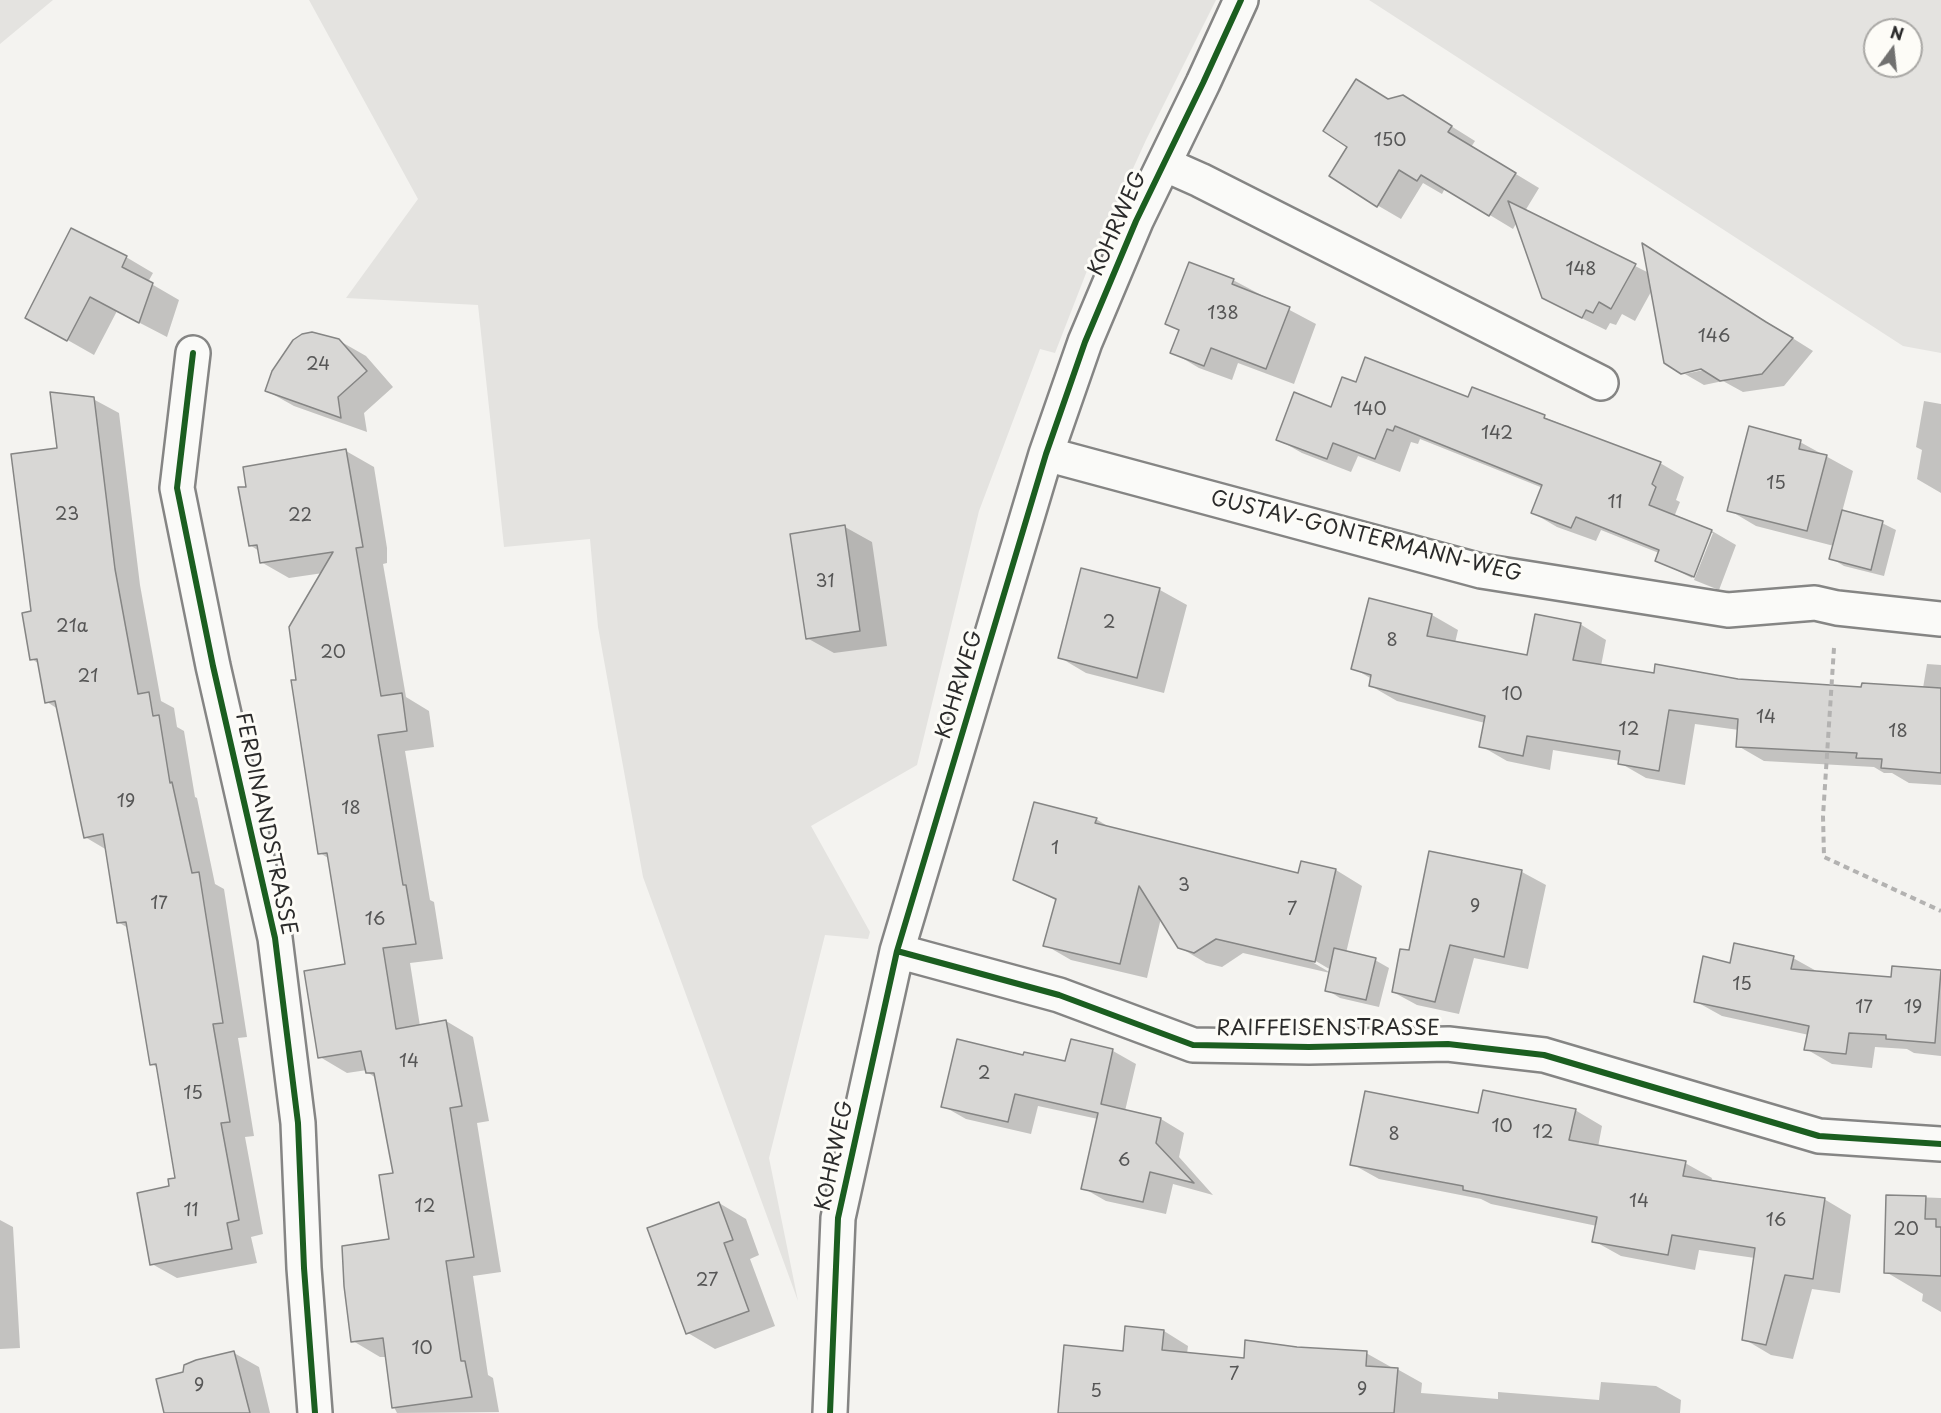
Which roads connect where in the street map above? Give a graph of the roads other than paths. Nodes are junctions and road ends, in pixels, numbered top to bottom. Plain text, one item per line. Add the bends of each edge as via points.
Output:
1 (1241, 0) edge
2 (1164, 164) junction
3 (193, 353) dead end
4 (1601, 383) dead end
5 (1046, 454) junction
6 (1941, 619) edge
7 (897, 951) junction
8 (1941, 1144) edge
9 (315, 1413) edge
10 (830, 1413) edge

1 - 2 street, KOHRWEG
2 - 4 street, KOHRWEG
2 - 5 street, KOHRWEG via 1090,331
3 - 9 street, FERDINANDSTRASSE via 177,488 275,938 298,1123
5 - 6 street, GUSTAV-GONTERMANN-WEG via 1481,571 1728,610 1815,603
5 - 7 street, KOHRWEG
7 - 8 street, RAIFFEISENSTRASSE via 1059,994 1193,1045 1448,1044 1544,1055 1819,1136
7 - 10 street, KOHRWEG via 838,1218

